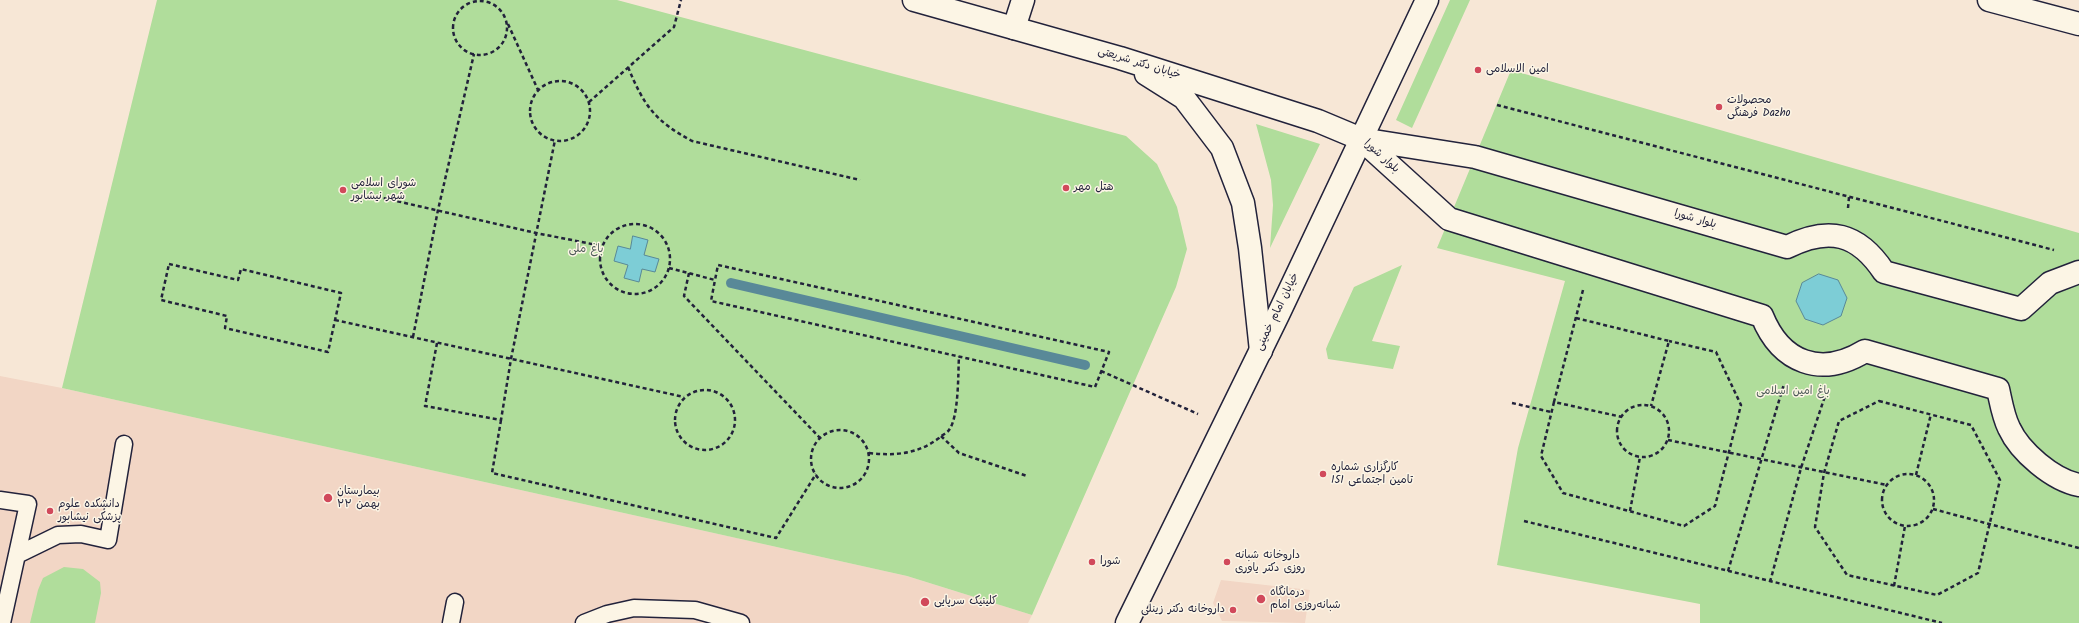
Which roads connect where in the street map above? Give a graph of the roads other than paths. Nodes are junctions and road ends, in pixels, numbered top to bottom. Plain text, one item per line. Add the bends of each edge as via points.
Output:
1 (914, 0) edge
2 (1023, 0) edge
3 (1427, 0) edge
4 (1989, 0) edge
5 (2079, 24) edge
6 (1014, 28) junction
7 (1120, 58) junction
8 (1361, 139) junction
9 (2079, 272) edge
10 (1260, 351) junction
11 (124, 444) dead end
12 (2079, 485) edge
13 (0, 500) edge
14 (17, 555) junction
15 (455, 602) dead end
16 (2, 623) edge
17 (451, 623) edge
18 (584, 623) edge
19 (741, 623) edge
20 (1126, 623) edge

1 - 6 main road, خیابان دکتر شریعتی
2 - 6 main road
3 - 8 main road, خیابان امام خمینی
4 - 5 main road
6 - 7 main road, خیابان دکتر شریعتی
7 - 8 main road, خیابان دکتر شریعتی via 1318,121
7 - 10 main road via 1184,98 1222,148 1243,203
8 - 9 main road, بلوار شورا via 1475,157 1787,246 1805,238 1825,235 1845,238 1861,246 1884,272 2021,309 2050,284
8 - 10 main road, خیابان امام خمینی
8 - 12 main road, بلوار شورا via 1449,220 1762,316 1768,332 1779,346 1793,357 1821,365 1836,364 1865,351 1998,389 2009,428 2033,461 2068,483
10 - 20 main road, خیابان امام خمینی
11 - 14 lane via 108,540 81,534 58,535
13 - 14 lane via 28,504
14 - 16 lane
15 - 17 lane
18 - 19 lane via 607,614 634,608 695,610

